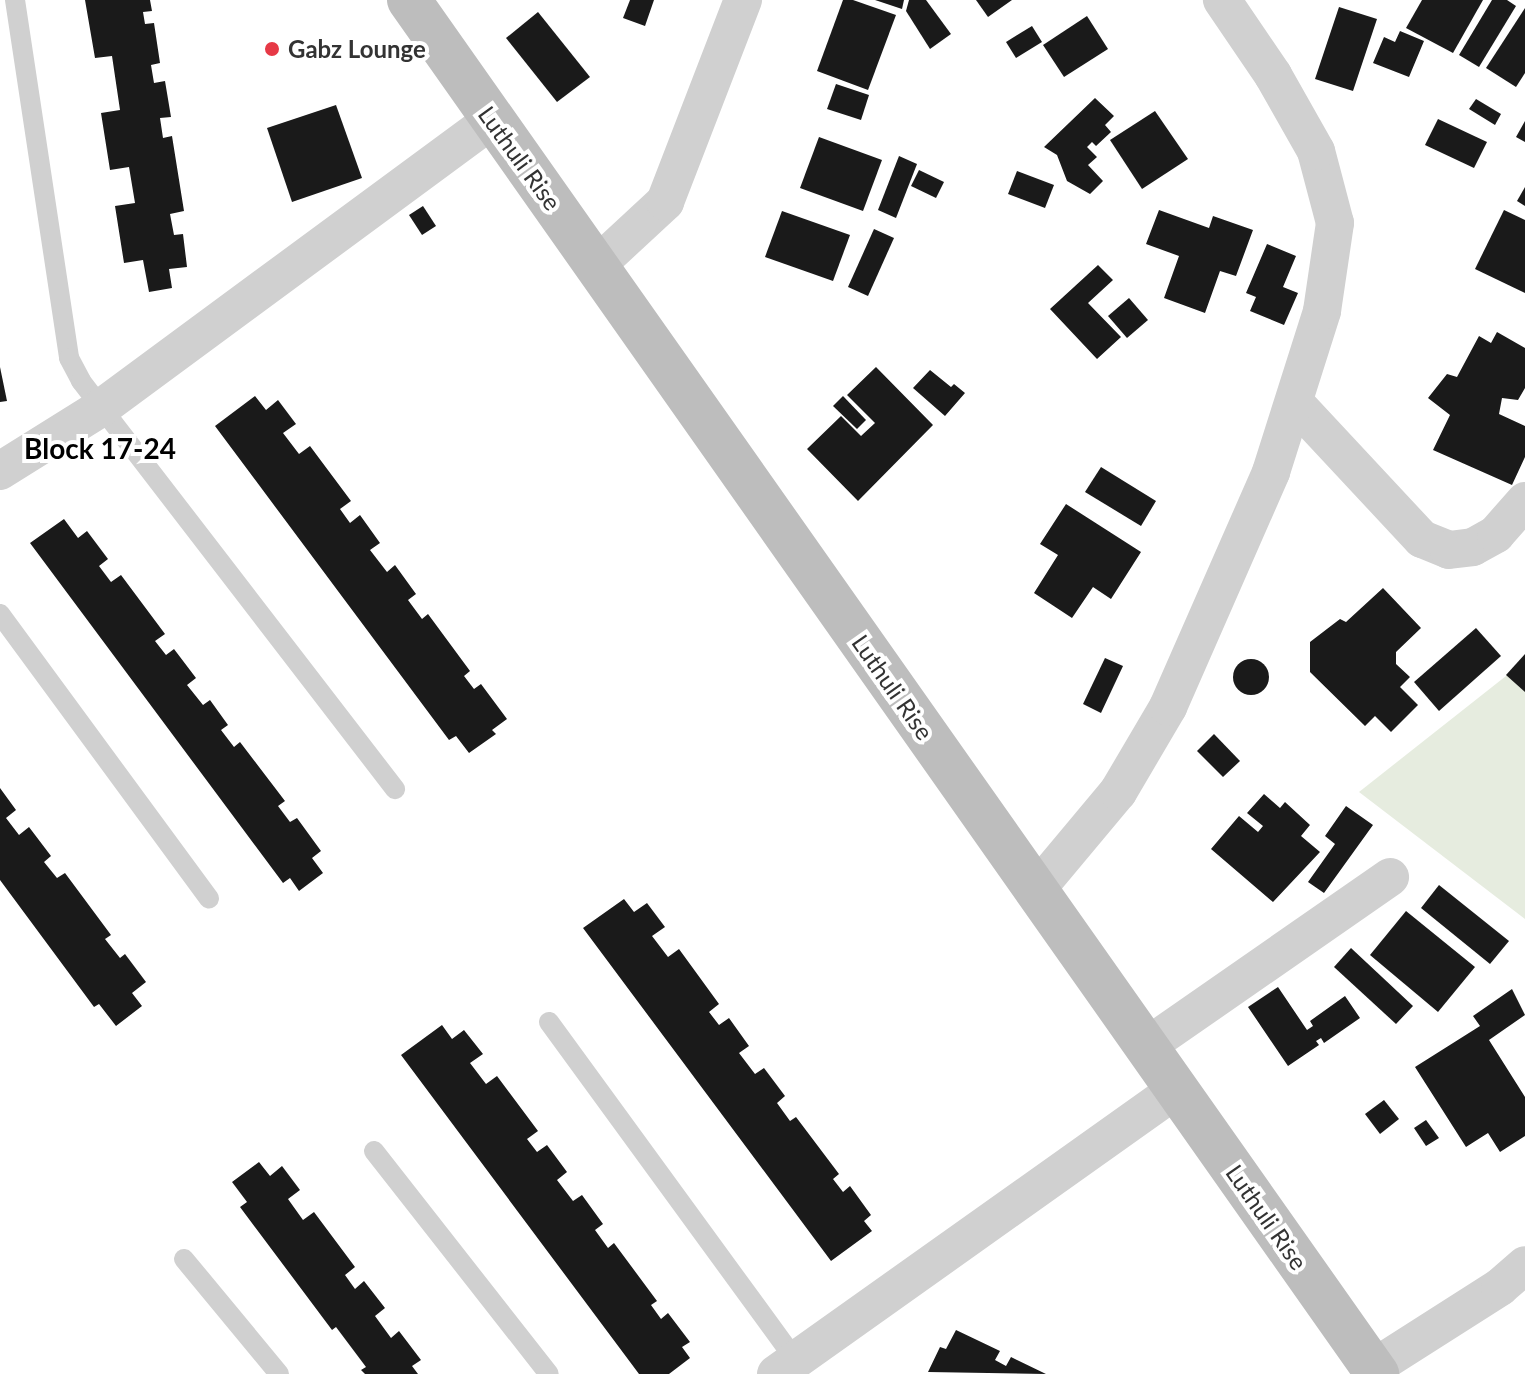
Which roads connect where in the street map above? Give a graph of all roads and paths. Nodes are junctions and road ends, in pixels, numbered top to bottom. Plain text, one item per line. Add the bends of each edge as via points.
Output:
1 (15, 0) edge
2 (409, 0) edge
3 (743, 0) edge
4 (1222, 0) edge
5 (491, 120) junction
6 (597, 265) junction
7 (1295, 403) junction
8 (101, 408) junction
9 (0, 471) edge
10 (1525, 501) edge
11 (0, 614) edge
12 (395, 789) dead end
13 (1390, 877) dead end
14 (1036, 890) junction
15 (209, 899) dead end
16 (549, 1022) dead end
17 (1147, 1046) junction
18 (1177, 1089) junction
19 (374, 1151) dead end
20 (184, 1259) dead end
21 (1525, 1265) edge
22 (793, 1370) edge
23 (1375, 1371) edge
24 (279, 1374) edge
25 (549, 1374) edge

1 - 8 lane via 69,358
2 - 5 street, Luthuli Rise
3 - 6 street via 665,202
4 - 7 street via 1316,151 1335,223 1322,311
5 - 6 street, Luthuli Rise
5 - 8 street
6 - 14 street, Luthuli Rise
7 - 10 street via 1422,539 1449,550 1473,547 1496,534
7 - 14 street via 1231,569 1168,707 1118,792
8 - 9 street
8 - 12 lane
11 - 15 lane
13 - 17 street
14 - 17 street, Luthuli Rise
16 - 22 lane
17 - 18 street, Luthuli Rise
18 - 22 street
18 - 23 street, Luthuli Rise
19 - 25 lane
20 - 24 lane
21 - 23 street

